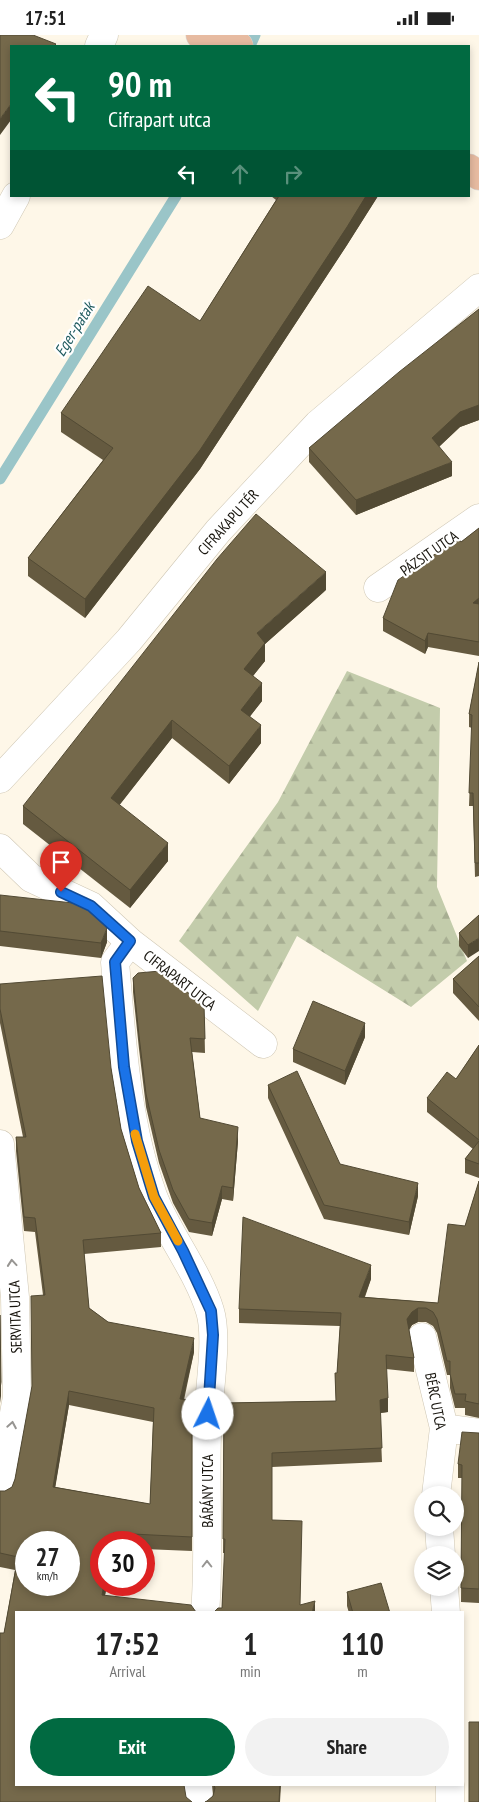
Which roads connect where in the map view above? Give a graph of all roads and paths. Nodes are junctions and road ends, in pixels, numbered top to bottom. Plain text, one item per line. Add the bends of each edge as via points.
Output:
1 (15, 197) edge
2 (0, 225) edge
3 (479, 288) edge
4 (479, 518) edge
5 (378, 588) dead end
6 (0, 779) edge
7 (0, 848) edge
8 (130, 941) junction
9 (263, 1044) dead end
10 (0, 1144) edge
11 (422, 1337) dead end
12 (444, 1428) junction
13 (479, 1433) edge
14 (437, 1486) edge
15 (0, 1490) edge
16 (445, 1596) edge
17 (206, 1611) edge
18 (446, 1611) edge
19 (198, 1786) edge
20 (450, 1786) edge
21 (198, 1802) edge
22 (450, 1802) edge

1 - 2 street
3 - 6 street, CIFRAKAPU TÉR via 318,424 218,531 129,640
4 - 5 street, PÁZSIT UTCA
7 - 8 street, CIFRAPART UTCA via 31,878 91,906
8 - 9 street, CIFRAPART UTCA
17 -> 8 street, BÁRÁNY UTCA via 206,1434 213,1335 211,1311 154,1197 137,1141 124,1067 115,962
15 -> 10 street, SERVITA UTCA via 17,1397 16,1297
11 - 12 street, BÉRC UTCA
12 - 13 street
12 - 14 street, BÉRC UTCA
16 - 18 street
19 - 21 street
20 - 22 street

